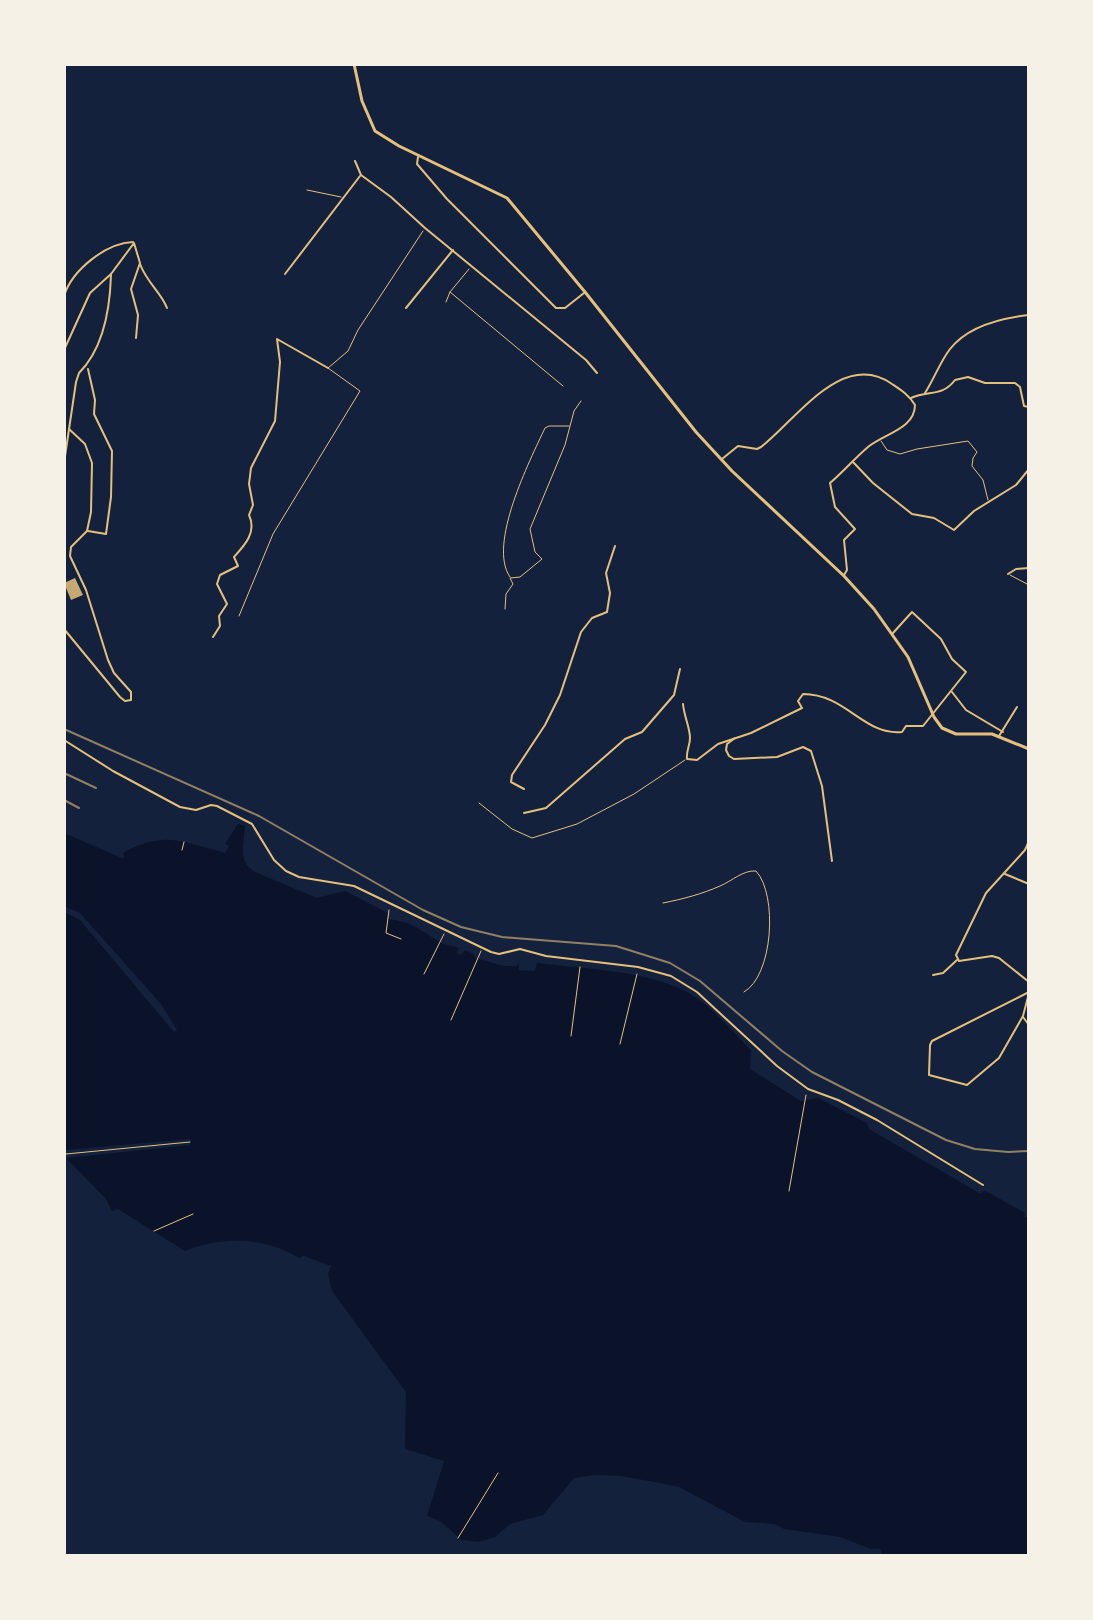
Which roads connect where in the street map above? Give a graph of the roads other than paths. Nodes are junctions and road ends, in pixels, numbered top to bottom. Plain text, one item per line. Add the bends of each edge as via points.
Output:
1 (354, 64) edge
2 (418, 155) junction
3 (355, 161) dead end
4 (361, 175) junction
5 (307, 190) dead end
6 (343, 198) junction
7 (425, 228) junction
8 (133, 243) junction
9 (453, 250) junction
10 (140, 263) junction
11 (472, 266) junction
12 (111, 274) junction
13 (285, 274) dead end
14 (450, 292) junction
15 (585, 292) junction
16 (64, 296) edge
17 (446, 302) dead end
18 (167, 308) dead end
19 (406, 308) dead end
20 (1029, 315) edge
21 (136, 338) dead end
22 (64, 350) edge
23 (87, 368) junction
24 (328, 368) junction
25 (597, 373) dead end
26 (563, 386) dead end
27 (924, 394) junction
28 (911, 398) junction
29 (581, 401) dead end
30 (1029, 407) edge
31 (571, 426) junction
32 (69, 429) junction
33 (64, 432) edge
34 (880, 439) junction
35 (721, 460) junction
36 (853, 462) junction
37 (64, 463) edge
38 (1029, 469) edge
39 (989, 502) junction
40 (87, 531) junction
41 (615, 546) dead end
42 (1029, 568) edge
43 (1008, 574) joint
44 (844, 576) junction
45 (510, 578) junction
46 (1029, 585) edge
47 (505, 609) dead end
48 (239, 616) dead end
49 (64, 629) edge
50 (893, 633) junction
51 (213, 637) dead end
52 (680, 669) dead end
53 (951, 691) junction
54 (683, 704) dead end
55 (1017, 707) dead end
56 (932, 714) junction
57 (1001, 734) junction
58 (736, 738) junction
59 (64, 740) edge
60 (1029, 749) edge
61 (687, 759) junction
62 (524, 789) dead end
63 (479, 803) dead end
64 (524, 813) dead end
65 (1029, 841) edge
66 (832, 861) dead end
67 (1004, 874) junction
68 (1029, 884) edge
69 (663, 903) dead end
70 (957, 960) junction
71 (933, 975) dead end
72 (1029, 982) edge
73 (744, 992) dead end
74 (1029, 993) edge
75 (1023, 1016) junction
76 (1029, 1025) edge
77 (983, 1185) dead end

1 - 2 main road via 375,131
2 - 15 main road via 507,198
2 - 15 street via 417,164 447,199 556,308 565,308
3 - 4 street
4 - 6 street
4 - 7 street
5 - 6 lane
6 - 13 street
7 - 9 street
7 - 24 lane via 348,351
8 - 10 street
8 - 12 street
8 - 16 street via 101,252
9 - 11 street
9 - 19 street
10 - 18 street
10 - 21 street via 131,289 138,315
11 - 14 lane
11 - 25 street
12 - 22 street via 90,293
12 - 23 street via 110,306
14 - 17 lane
14 - 26 lane
15 - 35 main road
20 - 27 street via 998,319 950,348
23 - 32 street via 79,373
23 - 40 street via 94,414 112,451 112,474 106,534
24 - 48 lane via 360,391 273,534
24 - 51 street via 277,339 275,421 251,468 253,524 234,557 238,566 220,575 217,584 227,604
27 - 28 street
27 - 30 street via 938,394 958,378 968,377 1015,383
28 - 34 street via 911,418
28 - 35 street via 883,378 857,373 840,379 761,447 738,446
29 - 31 lane
31 - 45 lane via 530,529 542,559 520,577
31 - 45 lane via 545,428 518,487 506,545
32 - 33 street
32 - 37 street
32 - 40 street via 85,444 92,463
34 - 36 street
34 - 39 lane via 887,450 900,454 968,441 977,452 972,466
35 - 44 main road
36 - 39 street via 912,514 934,518 954,530
36 - 44 street via 830,483 835,507 855,529 844,540
38 - 39 street via 1016,485
40 - 49 street via 71,547 70,556 108,660 131,700 123,700
41 - 62 street via 606,573 607,612 592,618 581,632 560,695 512,775 511,782
42 - 43 street
43 - 46 lane
44 - 50 main road
45 - 47 lane
50 - 53 street via 912,612 941,639 966,672
50 - 56 main road
52 - 64 street via 674,695 642,732 625,739 546,808
53 - 56 street
53 - 57 street via 966,710
54 - 61 street via 690,739
55 - 57 street
56 - 57 main road via 949,732
56 - 58 street via 923,726 889,733 831,699 803,694 798,701 802,708
57 - 60 main road
58 - 61 street via 697,760
58 - 66 street via 726,750 734,759 777,757 797,747 811,751 822,786
59 - 77 street via 180,807 217,806 252,824 286,871 354,886 482,949 499,954 520,949 638,967 685,983 808,1089 877,1120
61 - 63 lane via 577,824 532,838
65 - 67 street
67 - 68 street
67 - 70 street via 986,893
69 - 73 lane via 687,899 756,871 771,908 771,930 759,975
70 - 71 street
70 - 72 street via 999,958
74 - 75 street
74 - 75 street via 931,1043 929,1075 967,1085 999,1058
75 - 76 street

